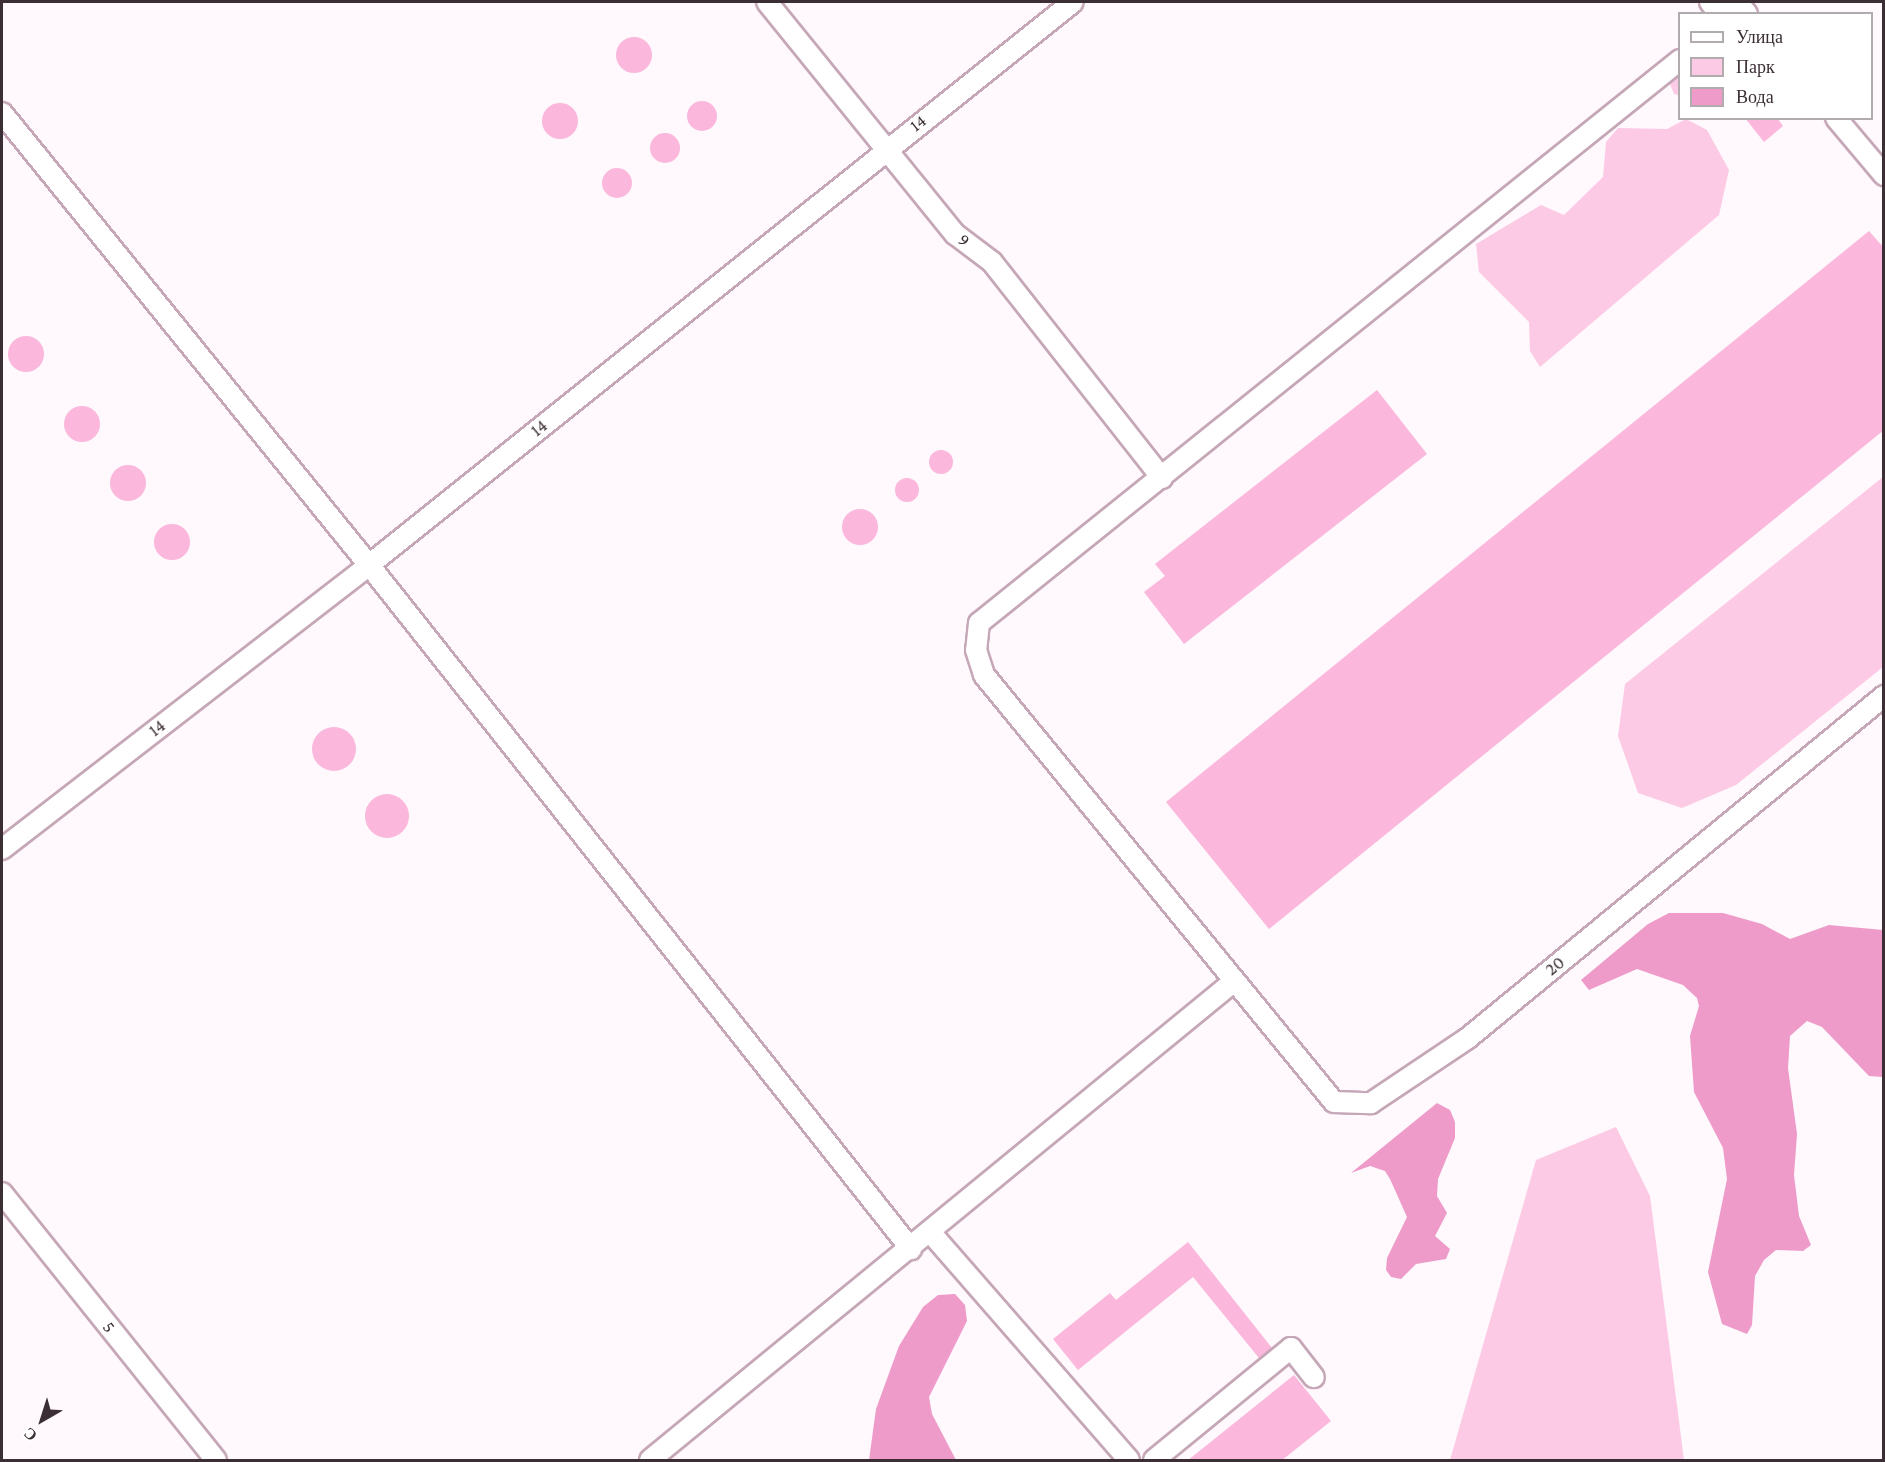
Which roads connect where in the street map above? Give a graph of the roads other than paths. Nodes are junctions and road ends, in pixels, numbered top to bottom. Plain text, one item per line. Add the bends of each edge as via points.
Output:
1 (767, 2) edge
2 (1073, 2) edge
3 (1710, 2) edge
4 (1744, 9) edge
5 (1678, 62) edge
6 (2, 113) edge
7 (1838, 120) edge
8 (885, 149) junction
9 (1884, 175) edge
10 (1162, 478) junction
11 (369, 565) junction
12 (1884, 696) edge
13 (2, 849) edge
14 (1232, 983) junction
15 (2, 1193) edge
16 (931, 1233) junction
17 (911, 1249) junction
18 (1314, 1377) dead end
19 (216, 1461) edge
20 (650, 1461) edge
21 (1129, 1461) edge
22 (1154, 1461) edge

1 - 8 lane, 9 / 9
2 - 8 lane, 14 / 14
3 - 4 lane via 1714,7
5 - 10 lane, 20
6 - 11 lane
7 - 9 lane
8 - 10 lane, 9 / 9 via 955,234 992,262
8 - 11 lane, 14 / 14
10 - 14 lane, 20 via 979,623 976,650 984,675
11 - 13 lane, 14 / 14
11 - 17 lane
12 - 14 lane, 20 / 20 via 1468,1038 1371,1103 1334,1102
14 - 16 lane
15 - 19 lane, 5 / 5
16 - 17 lane
16 - 21 lane
17 - 20 lane
18 - 22 lane via 1291,1348

